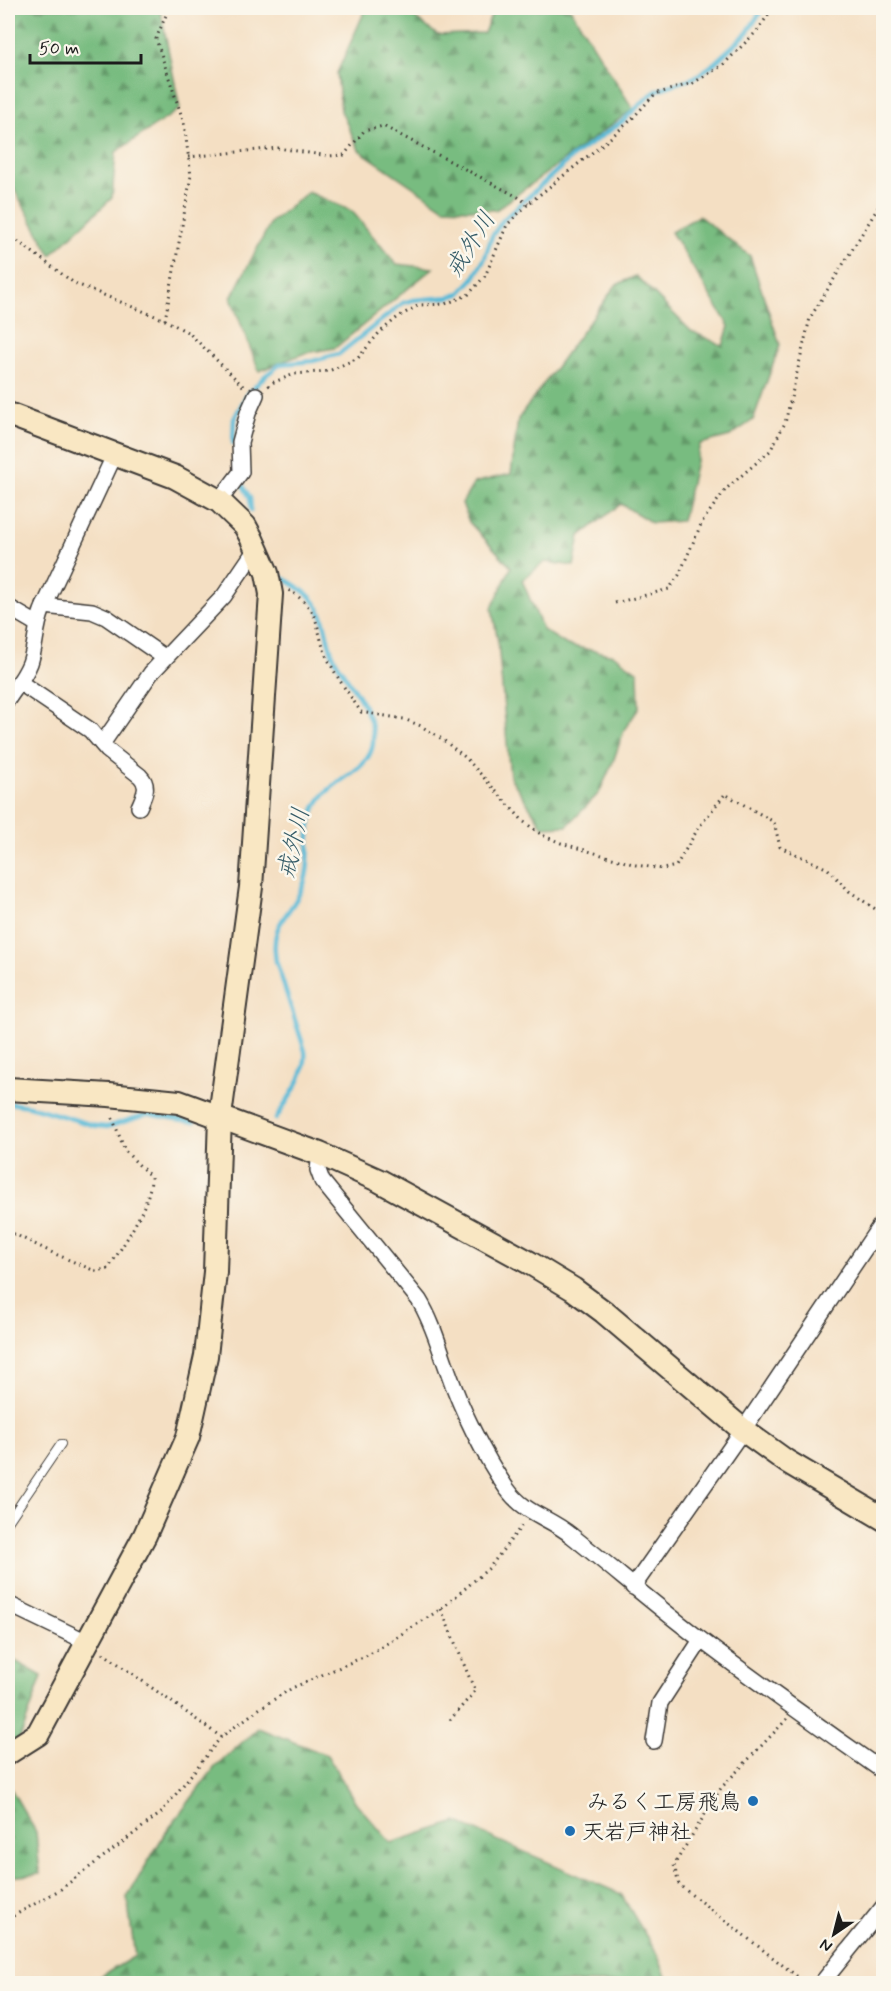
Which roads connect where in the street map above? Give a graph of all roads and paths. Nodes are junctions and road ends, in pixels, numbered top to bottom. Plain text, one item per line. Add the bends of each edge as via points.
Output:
1 (169, 8) edge
2 (773, 8) edge
3 (188, 157) junction
4 (884, 198) edge
5 (528, 204) junction
6 (8, 234) edge
7 (165, 320) junction
8 (243, 386) dead end
9 (256, 395) joint
10 (8, 414) edge
11 (114, 456) junction
12 (219, 501) junction
13 (256, 549) junction
14 (270, 583) junction
15 (615, 603) dead end
16 (44, 606) junction
17 (8, 607) edge
18 (37, 624) junction
19 (164, 657) junction
20 (19, 682) junction
21 (8, 699) edge
22 (102, 744) junction
23 (139, 807) dead end
24 (884, 915) edge
25 (8, 1089) edge
26 (220, 1116) junction
27 (112, 1118) dead end
28 (320, 1154) junction
29 (884, 1220) edge
30 (8, 1231) edge
31 (743, 1430) junction
32 (61, 1444) dead end
33 (532, 1513) junction
34 (884, 1519) edge
35 (8, 1522) edge
36 (633, 1587) junction
37 (8, 1604) edge
38 (441, 1609) junction
39 (701, 1640) junction
40 (87, 1642) junction
41 (796, 1709) junction
42 (450, 1720) dead end
43 (221, 1737) junction
44 (654, 1741) dead end
45 (8, 1753) edge
46 (884, 1772) edge
47 (884, 1906) edge
48 (8, 1919) edge
49 (807, 1983) edge
50 (821, 1983) edge

1 - 3 path via 156,39 184,123
2 - 5 path via 757,31 723,65 693,83 655,94 612,136
3 - 5 path via 278,148 344,155 364,131 383,126
3 - 7 path via 191,176
4 - 15 path via 810,318 785,423 770,451 726,489 702,522 680,575 669,589
5 - 9 path via 507,225 485,276 468,295 445,304 419,305 379,333 358,358 329,371 295,374
6 - 7 path via 74,283
7 - 8 path via 189,333
9 - 12 street via 240,442 237,477
10 - 11 street
11 - 12 street via 175,477
11 - 16 street
12 - 13 street via 245,526
13 - 14 street
13 - 19 street via 224,596
14 - 24 path via 291,591 315,614 324,652 361,712 404,719 442,739 466,758 524,822 542,834 636,865 663,869 676,866 725,794 774,822 780,847 828,869 849,891
14 - 26 street via 250,887
16 - 18 street
16 - 19 street via 78,608 106,616
17 - 18 street
18 - 20 street via 31,660
19 - 22 street
20 - 21 street
20 - 22 street via 90,730
22 - 23 street via 145,781 147,787
25 - 26 street via 167,1100
26 - 28 street
26 - 40 street via 214,1272 206,1356 188,1437 145,1535
27 - 30 path via 129,1156 151,1176 151,1189 108,1269 95,1271
28 - 31 street via 380,1181 573,1289
28 - 33 street via 318,1170 322,1181 419,1300 488,1460 521,1505
29 - 31 street
31 - 34 street via 786,1461
31 - 36 street
32 - 35 lane
33 - 36 street via 571,1534
33 - 38 path via 489,1568
36 - 39 street
37 - 40 street
38 - 42 path via 475,1691
38 - 43 path via 370,1654 292,1688
39 - 41 street
39 - 44 street via 660,1703
40 - 43 path
40 - 45 street via 38,1734
41 - 46 street
41 - 49 path via 722,1788 674,1865 679,1885
43 - 48 path via 161,1813 61,1889
47 - 50 street

